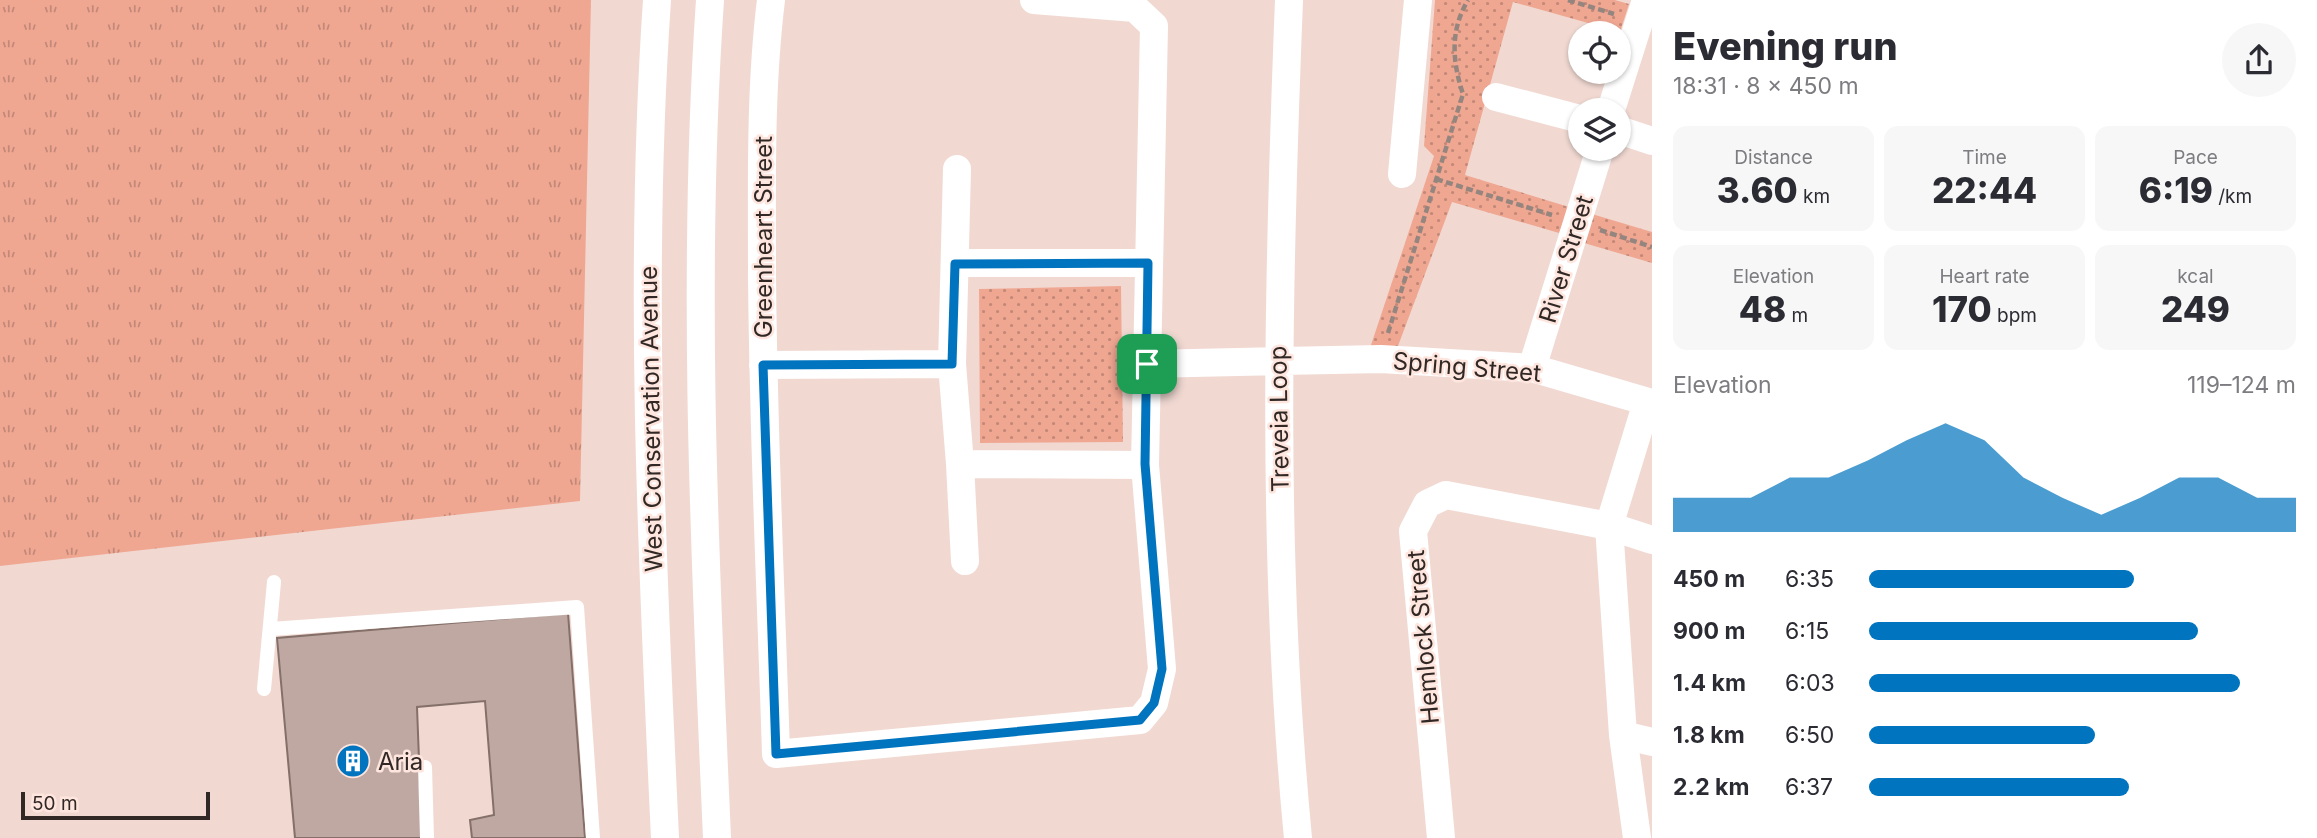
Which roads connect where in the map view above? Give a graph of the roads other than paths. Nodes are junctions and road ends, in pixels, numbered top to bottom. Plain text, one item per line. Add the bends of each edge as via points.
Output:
1 (657, 0) edge
2 (710, 0) edge
3 (771, 0) edge
4 (1034, 0) edge
5 (1289, 0) edge
6 (1418, 0) edge
7 (1642, 11) edge
8 (1496, 97) dead end
9 (1615, 98) edge
10 (1568, 116) edge
11 (1631, 134) edge
12 (1652, 141) edge
13 (1596, 161) edge
14 (957, 169) dead end
15 (1402, 174) dead end
16 (1148, 263) junction
17 (955, 264) junction
18 (1278, 362) junction
19 (952, 364) junction
20 (1147, 364) junction
21 (763, 365) junction
22 (1532, 368) junction
23 (1649, 402) edge
24 (960, 464) junction
25 (1145, 464) junction
26 (1609, 526) junction
27 (1652, 540) edge
28 (965, 561) dead end
29 (274, 582) dead end
30 (271, 629) junction
31 (264, 689) dead end
32 (1623, 735) junction
33 (1652, 742) edge
34 (425, 767) dead end
35 (427, 838) edge
36 (593, 838) edge
37 (665, 838) edge
38 (717, 838) edge
39 (1298, 838) edge
40 (1441, 838) edge
41 (1637, 838) edge

1 - 37 street, West Conservation Avenue via 647,342
2 - 38 street, West Conservation Avenue via 700,341
3 - 21 street, Greenheart Street via 763,174
4 - 16 street, Greenheart Street via 1135,8 1154,26
5 - 18 street, Treveia Loop
6 - 15 street
7 - 9 street
8 - 10 street
11 - 12 street
13 - 22 street, River Street
14 - 17 street
16 - 17 street
16 - 20 street, Greenheart Street
17 - 19 street
18 - 20 street
18 - 22 street, Spring Street via 1381,359
18 - 39 street, Treveia Loop via 1287,719
19 - 21 street
19 - 24 street
20 - 25 street, Greenheart Street
21 - 25 street, Greenheart Street via 776,754 1140,720 1154,703 1162,669
22 - 23 street, Spring Street
23 - 26 street
24 - 25 street
24 - 28 street
26 - 27 street, Hemlock Street
26 - 32 street
26 - 40 street, Hemlock Street via 1446,495 1427,504 1413,531
29 - 30 lane
30 - 31 lane
30 - 36 lane via 577,607
32 - 33 street
32 - 41 street
34 - 35 lane

